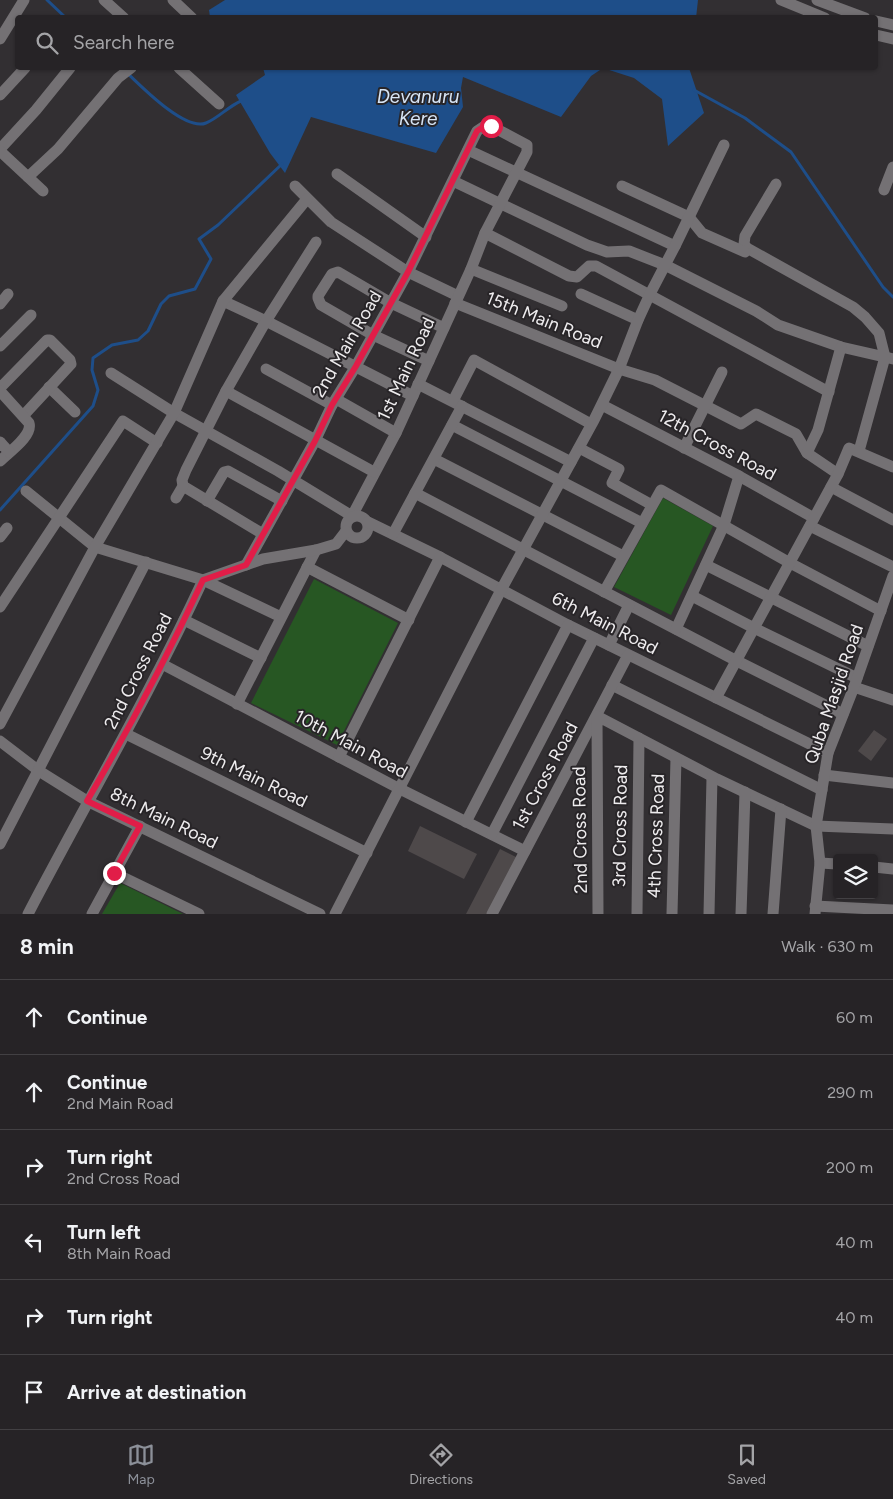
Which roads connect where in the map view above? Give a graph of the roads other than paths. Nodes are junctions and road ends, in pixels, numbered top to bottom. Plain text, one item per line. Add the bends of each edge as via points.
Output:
1 (24, 0) edge
2 (104, 0) edge
3 (173, 0) edge
4 (781, 0) edge
5 (817, 0) edge
6 (117, 4) edge
7 (189, 15) edge
8 (818, 15) edge
9 (857, 15) edge
10 (878, 21) edge
11 (893, 25) edge
12 (878, 35) edge
13 (0, 39) edge
14 (893, 39) edge
15 (22, 70) edge
16 (68, 70) edge
17 (128, 70) edge
18 (181, 70) edge
19 (0, 95) edge
20 (219, 104) dead end
21 (724, 145) dead end
22 (0, 150) edge
23 (468, 150) junction
24 (893, 167) edge
25 (517, 171) junction
26 (337, 174) dead end
27 (28, 177) junction
28 (776, 184) dead end
29 (295, 186) dead end
30 (451, 186) junction
31 (622, 186) dead end
32 (884, 190) dead end
33 (43, 191) dead end
34 (307, 199) junction
35 (500, 204) junction
36 (689, 217) junction
37 (485, 233) junction
38 (426, 237) junction
39 (316, 242) dead end
40 (675, 246) junction
41 (745, 252) dead end
42 (665, 265) junction
43 (471, 269) junction
44 (408, 272) junction
45 (8, 294) dead end
46 (581, 294) dead end
47 (650, 294) junction
48 (457, 300) junction
49 (224, 301) junction
50 (391, 303) junction
51 (0, 304) edge
52 (562, 306) dead end
53 (31, 315) dead end
54 (638, 320) junction
55 (266, 321) junction
56 (444, 328) junction
57 (373, 335) junction
58 (0, 346) edge
59 (842, 347) junction
60 (889, 358) edge
61 (429, 361) junction
62 (356, 366) junction
63 (266, 369) dead end
64 (619, 369) junction
65 (722, 372) dead end
66 (111, 373) dead end
67 (418, 384) junction
68 (49, 387) junction
69 (0, 389) edge
70 (226, 391) junction
71 (829, 392) junction
72 (413, 396) junction
73 (334, 402) junction
74 (457, 404) junction
75 (602, 404) junction
76 (705, 405) junction
77 (75, 412) dead end
78 (174, 413) junction
79 (23, 416) junction
80 (591, 424) junction
81 (452, 425) junction
82 (206, 431) junction
83 (396, 433) junction
84 (315, 441) junction
85 (0, 442) edge
86 (156, 443) junction
87 (579, 448) junction
88 (684, 448) junction
89 (858, 451) junction
90 (9, 452) junction
91 (807, 453) junction
92 (434, 459) junction
93 (0, 461) edge
94 (571, 462) junction
95 (893, 468) edge
96 (374, 472) junction
97 (838, 474) junction
98 (739, 476) junction
99 (293, 480) junction
100 (561, 481) junction
101 (183, 486) junction
102 (831, 487) junction
103 (26, 491) dead end
104 (415, 493) junction
105 (176, 498) dead end
106 (208, 501) junction
107 (282, 501) junction
108 (652, 505) junction
109 (543, 515) junction
110 (352, 516) junction
111 (59, 518) junction
112 (893, 520) edge
113 (368, 522) junction
114 (812, 522) junction
115 (642, 523) junction
116 (724, 525) junction
117 (346, 531) junction
118 (263, 534) junction
119 (392, 534) junction
120 (95, 547) junction
121 (525, 549) junction
122 (316, 550) junction
123 (624, 556) junction
124 (440, 558) junction
125 (146, 562) junction
126 (790, 563) junction
127 (246, 565) junction
128 (706, 565) junction
129 (893, 567) edge
130 (307, 568) junction
131 (893, 577) edge
132 (203, 580) junction
133 (501, 590) junction
134 (604, 592) junction
135 (692, 596) junction
136 (771, 597) junction
137 (629, 605) junction
138 (0, 607) edge
139 (881, 611) junction
140 (281, 617) junction
141 (184, 620) junction
142 (409, 620) junction
143 (568, 625) junction
144 (754, 628) junction
145 (676, 629) junction
146 (594, 638) junction
147 (609, 645) junction
148 (868, 646) junction
149 (628, 655) junction
150 (261, 658) junction
151 (737, 661) junction
152 (162, 664) junction
153 (856, 683) junction
154 (612, 685) junction
155 (716, 698) junction
156 (893, 700) edge
157 (237, 704) junction
158 (843, 714) junction
159 (597, 716) junction
160 (0, 724) edge
161 (126, 734) junction
162 (639, 738) junction
163 (0, 740) edge
164 (828, 753) junction
165 (339, 757) junction
166 (676, 758) junction
167 (39, 771) junction
168 (824, 775) junction
169 (712, 777) junction
170 (893, 783) edge
171 (400, 789) junction
172 (822, 790) junction
173 (745, 792) junction
174 (87, 801) junction
175 (781, 809) junction
176 (466, 822) junction
177 (140, 826) junction
178 (816, 826) junction
179 (893, 829) edge
180 (492, 834) junction
181 (0, 844) edge
182 (525, 851) junction
183 (367, 852) junction
184 (820, 863) junction
185 (833, 864) edge
186 (878, 867) edge
187 (893, 869) edge
188 (114, 873) junction
189 (815, 910) edge
190 (893, 910) edge
191 (28, 914) edge
192 (92, 914) edge
193 (199, 914) edge
194 (320, 914) edge
195 (335, 914) edge
196 (492, 914) edge
197 (598, 914) edge
198 (637, 914) edge
199 (672, 914) edge
200 (709, 914) edge
201 (741, 914) edge
202 (773, 914) edge

1 - 13 street
2 - 6 street
3 - 7 street
4 - 8 street
5 - 9 street
10 - 11 street
12 - 14 street
15 - 19 street
16 - 22 street
17 - 27 street
18 - 20 street
21 - 36 street
22 - 27 street
23 - 25 street
23 - 25 street, 2nd Main Road via 477,131 486,125 491,126 524,142 528,148
23 - 30 street, 2nd Main Road
24 - 32 street
25 - 35 street, 1st Main Road
25 - 40 street
26 - 38 street
27 - 33 street
28 - 60 street via 745,236 744,244 859,311 879,333
29 - 34 street, 15th Main Road
30 - 35 street
30 - 38 street, 2nd Main Road
31 - 36 street
34 - 44 street, 15th Main Road via 331,222
34 - 49 street
35 - 37 street, 1st Main Road
35 - 42 street via 597,249 628,251
36 - 40 street
36 - 41 street via 702,232
37 - 43 street, 1st Main Road
37 - 47 street via 569,276 577,277 589,266 596,266
38 - 44 street, 2nd Main Road
39 - 55 street
40 - 42 street
42 - 47 street
42 - 59 street via 778,325
43 - 48 street, 1st Main Road
43 - 52 street
44 - 48 street, 15th Main Road
44 - 50 street, 2nd Main Road
45 - 51 street
46 - 54 street
47 - 54 street
47 - 71 street
48 - 56 street, 1st Main Road
48 - 64 street, 15th Main Road
49 - 55 street
49 - 78 street
50 - 56 street
50 - 57 street, 2nd Main Road
50 - 57 street via 336,272 318,296 321,305
53 - 58 street
54 - 64 street
55 - 62 street
55 - 70 street
56 - 61 street, 1st Main Road
57 - 61 street
57 - 62 street, 2nd Main Road
59 - 60 street
59 - 71 street
60 - 89 street
61 - 67 street, 1st Main Road
62 - 72 street
62 - 73 street, 2nd Main Road
63 - 73 street
64 - 75 street
64 - 76 street, 15th Main Road via 655,380
65 - 76 street
66 - 78 street
67 - 72 street, 1st Main Road
67 - 74 street
68 - 69 street via 71,364 47,340
68 - 77 street
68 - 79 street
69 - 79 street
70 - 82 street
70 - 84 street
71 - 91 street via 818,430
72 - 83 street, 1st Main Road
73 - 83 street
73 - 84 street, 2nd Main Road
74 - 80 street via 474,360
74 - 81 street
74 - 94 street
75 - 80 street
75 - 88 street, 12th Cross Road
76 - 88 street
76 - 91 street, 15th Main Road via 741,424 756,414 796,434
78 - 82 street
78 - 86 street
79 - 90 street via 29,422 30,430
80 - 87 street
81 - 92 street
81 - 100 street
82 - 99 street
82 - 101 street via 184,474
83 - 96 street, 1st Main Road
84 - 96 street
84 - 99 street, 2nd Main Road
85 - 90 street
86 - 111 street via 123,422
86 - 120 street
87 - 94 street
87 - 108 street via 619,469 612,483
88 - 98 street, 12th Cross Road
89 - 95 street
89 - 97 street via 849,448
90 - 93 street
91 - 97 street
92 - 104 street
92 - 109 street
94 - 100 street
96 - 110 street, 1st Main Road
97 - 102 street
98 - 114 street, 12th Cross Road
98 - 116 street
99 - 107 street, 2nd Main Road
99 - 110 street
100 - 109 street
100 - 115 street
101 - 105 street
101 - 106 street
102 - 112 street
102 - 114 street
103 - 111 street
104 - 119 street
104 - 121 street
106 - 107 street via 224,472 228,471
106 - 118 street
107 - 118 street, 2nd Main Road
108 - 115 street
108 - 116 street via 661,490
109 - 121 street
109 - 123 street
110 - 113 street via 361,516
110 - 117 street via 346,522
111 - 120 street
111 - 138 street
113 - 117 street via 367,531 361,537 352,538
113 - 119 street, 6th Main Road
114 - 126 street
114 - 129 street, 12th Cross Road
115 - 123 street
116 - 126 street
116 - 128 street
117 - 122 street via 336,544
118 - 127 street, 2nd Main Road
119 - 124 street, 6th Main Road
120 - 125 street
120 - 160 street
121 - 133 street
121 - 134 street
122 - 127 street
122 - 130 street
123 - 134 street
124 - 133 street, 6th Main Road
124 - 142 street
125 - 132 street
125 - 167 street
126 - 136 street
126 - 139 street
127 - 132 street
128 - 135 street
128 - 136 street
130 - 140 street
130 - 142 street
131 - 139 street, Quba Masjid Road
132 - 140 street
132 - 141 street, 2nd Cross Road
133 - 143 street, 6th Main Road
133 - 171 street
134 - 137 street
135 - 144 street
135 - 145 street
136 - 144 street
136 - 148 street
137 - 145 street
137 - 147 street
139 - 148 street, Quba Masjid Road
140 - 150 street
141 - 150 street
141 - 152 street, 2nd Cross Road
142 - 165 street
143 - 146 street, 6th Main Road
143 - 176 street
144 - 151 street
144 - 153 street
145 - 151 street
146 - 147 street, 6th Main Road
146 - 180 street
147 - 149 street, 6th Main Road
148 - 153 street, Quba Masjid Road
149 - 154 street, 1st Cross Road
149 - 155 street, 6th Main Road
150 - 157 street
151 - 155 street
151 - 158 street
152 - 157 street, 10th Main Road
152 - 161 street, 2nd Cross Road
153 - 156 street
153 - 158 street, Quba Masjid Road
154 - 159 street, 1st Cross Road
154 - 172 street
155 - 164 street, 6th Main Road
157 - 165 street, 10th Main Road
158 - 164 street, Quba Masjid Road
159 - 162 street
159 - 182 street, 1st Cross Road
159 - 197 street, 2nd Cross Road
161 - 174 street, 2nd Cross Road
161 - 183 street, 9th Main Road
162 - 166 street
162 - 198 street, 3rd Cross Road
163 - 167 street, 8th Main Road
164 - 168 street, Quba Masjid Road
165 - 171 street, 10th Main Road
166 - 169 street
166 - 199 street, 4th Cross Road
167 - 174 street, 8th Main Road
167 - 181 street
168 - 170 street
168 - 172 street, Quba Masjid Road
169 - 173 street
169 - 200 street
171 - 176 street, 10th Main Road
171 - 183 street
172 - 178 street, Quba Masjid Road
173 - 175 street
173 - 201 street
174 - 177 street, 8th Main Road
174 - 191 street, 2nd Cross Road
175 - 178 street
175 - 202 street
176 - 180 street, 10th Main Road
177 - 188 street
177 - 194 street, 8th Main Road
178 - 179 street
178 - 184 street, Quba Masjid Road
180 - 182 street, 10th Main Road
182 - 196 street, 1st Cross Road
183 - 195 street
184 - 185 street
184 - 189 street, Quba Masjid Road
186 - 187 street
188 - 192 street
188 - 193 street
189 - 190 street

